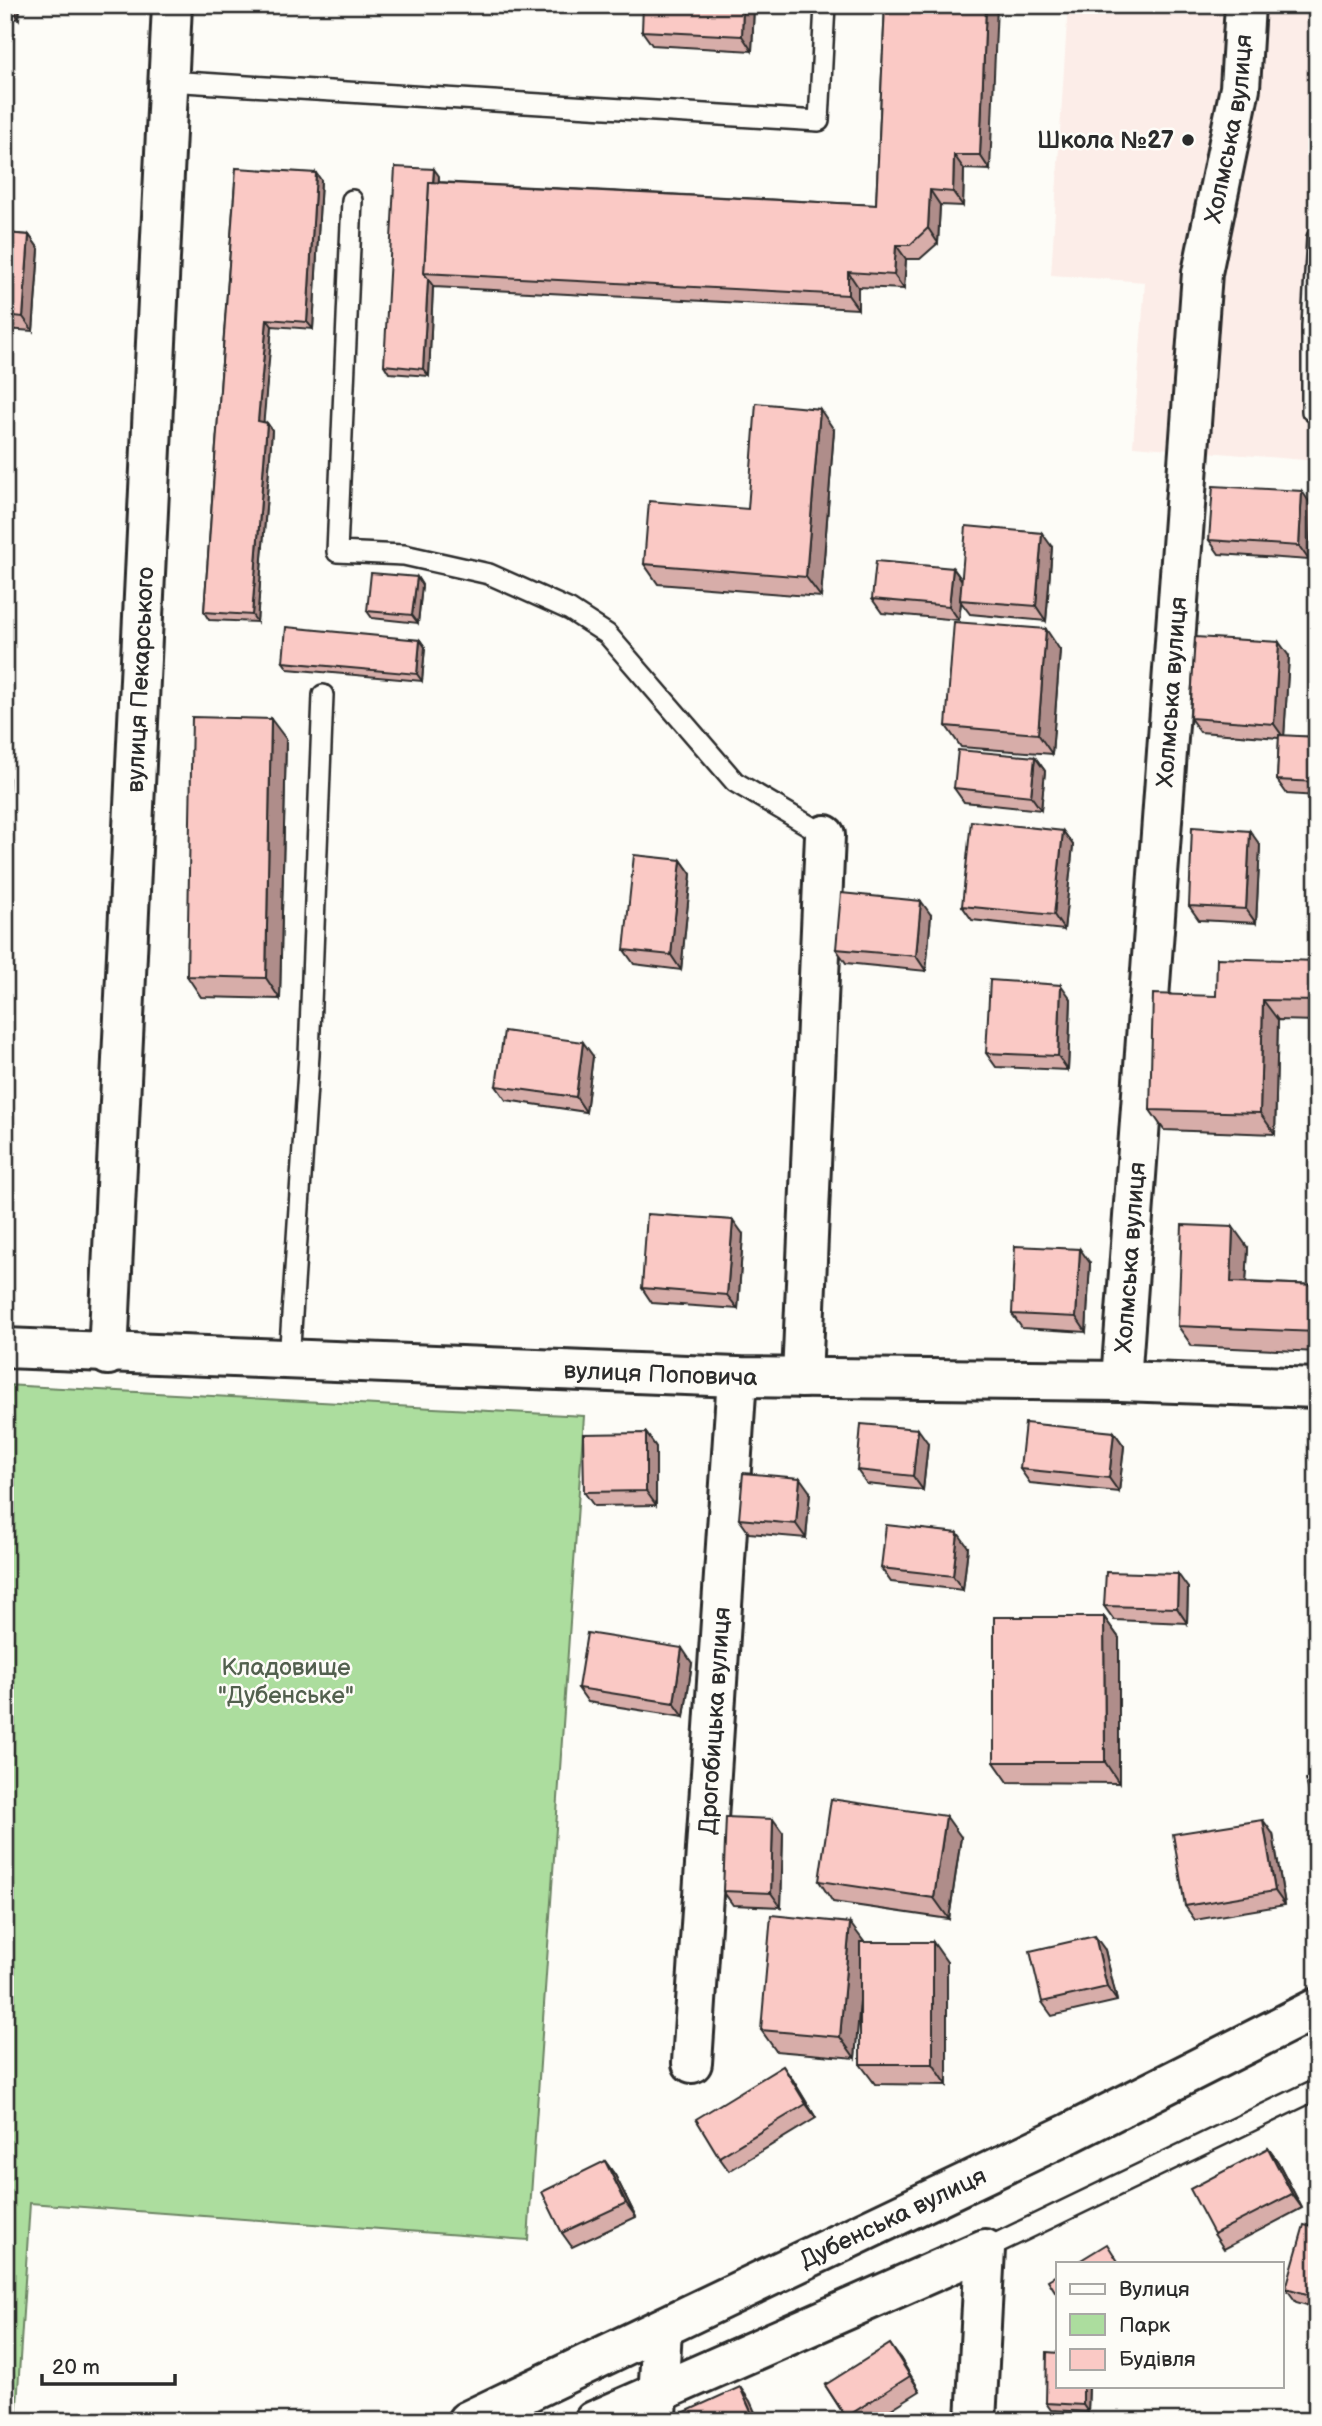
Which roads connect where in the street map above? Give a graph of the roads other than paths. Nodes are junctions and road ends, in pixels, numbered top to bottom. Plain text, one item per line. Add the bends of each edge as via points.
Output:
1 (172, 5) edge
2 (825, 5) edge
3 (1245, 5) edge
4 (168, 81) junction
5 (352, 201) dead end
6 (1317, 238) edge
7 (1317, 414) edge
8 (323, 695) dead end
9 (825, 835) joint
10 (5, 1348) edge
11 (108, 1355) junction
12 (289, 1361) junction
13 (737, 1377) junction
14 (802, 1378) junction
15 (1121, 1381) junction
16 (1317, 1388) edge
17 (1317, 2008) edge
18 (692, 2063) dead end
19 (1317, 2089) edge
20 (985, 2249) junction
21 (662, 2330) junction
22 (657, 2406) edge
23 (467, 2421) edge
24 (594, 2421) edge
25 (976, 2421) edge

1 - 4 street, вулиця Пекарського
2 - 4 lane via 819,121
3 - 15 street, Холмська вулиця via 1240,88 1202,273
4 - 11 street, вулиця Пекарського
5 - 9 lane via 337,552 404,555 489,574 570,610 607,634 735,782
6 - 7 lane via 1312,411
8 - 12 lane via 309,1055
9 - 14 street
10 - 11 street, вулиця Поповича
11 - 12 street, вулиця Поповича
12 - 13 street, вулиця Поповича
13 - 14 street, вулиця Поповича
13 - 18 street, Дрогобицька вулиця
14 - 15 street, вулиця Поповича
15 - 16 street, вулиця Поповича
17 - 21 street, Дубенська вулиця
19 - 20 lane
20 - 22 street
20 - 25 street
21 - 22 street
21 - 23 street, Дубенська вулиця
22 - 24 street

